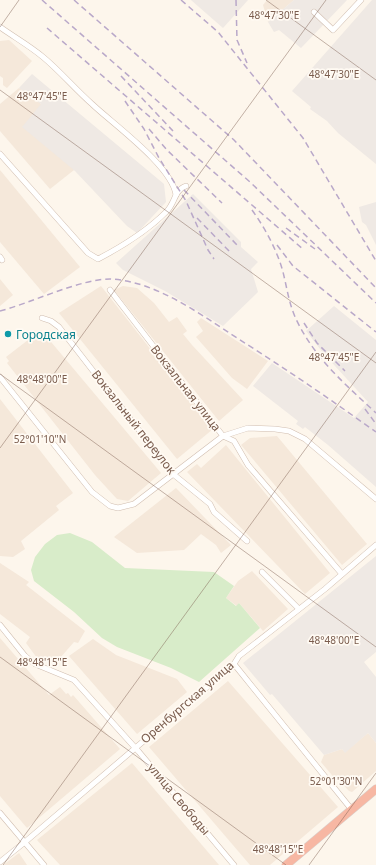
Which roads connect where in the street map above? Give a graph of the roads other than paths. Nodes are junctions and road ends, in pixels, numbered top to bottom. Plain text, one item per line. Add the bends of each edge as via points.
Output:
1 (361, 0) edge
2 (314, 12) dead end
3 (0, 27) edge
4 (0, 154) edge
5 (186, 186) dead end
6 (176, 195) junction
7 (110, 290) dead end
8 (42, 318) dead end
9 (0, 377) edge
10 (223, 436) junction
11 (174, 474) junction
12 (376, 499) edge
13 (247, 542) dead end
14 (376, 546) edge
15 (262, 572) dead end
16 (342, 574) junction
17 (299, 609) junction
18 (0, 625) edge
19 (234, 664) junction
20 (134, 748) junction
21 (376, 790) edge
22 (352, 810) junction
23 (0, 813) edge
24 (25, 842) junction
25 (0, 862) edge
26 (44, 865) edge
27 (234, 865) edge
28 (286, 865) edge

1 - 2 street via 333,30
3 - 6 street via 44,57 147,153 168,178
4 - 6 street via 88,253 98,260 143,233 168,211
5 - 6 street
7 - 10 street, Вокзальная улица
8 - 11 street, Вокзальный переулок via 59,327
9 - 11 street via 88,488 110,506 118,508 134,504
10 - 11 street
10 - 12 street via 248,428 289,431 305,439
10 - 16 street, Вокзальная улица via 234,441 248,464
11 - 13 street, Вокзальный переулок via 210,504 214,512
14 - 16 street, Оренбургская улица
15 - 17 street
16 - 17 street, Оренбургская улица
17 - 19 street, Оренбургская улица via 239,656
18 - 20 street, улица Свободы via 35,664 74,680
19 - 20 street, Оренбургская улица
19 - 22 street
20 - 24 street, Оренбургская улица
20 - 27 street, улица Свободы
21 - 22 highway
22 - 28 highway
23 - 24 street
24 - 25 street, Оренбургская улица
24 - 26 street

